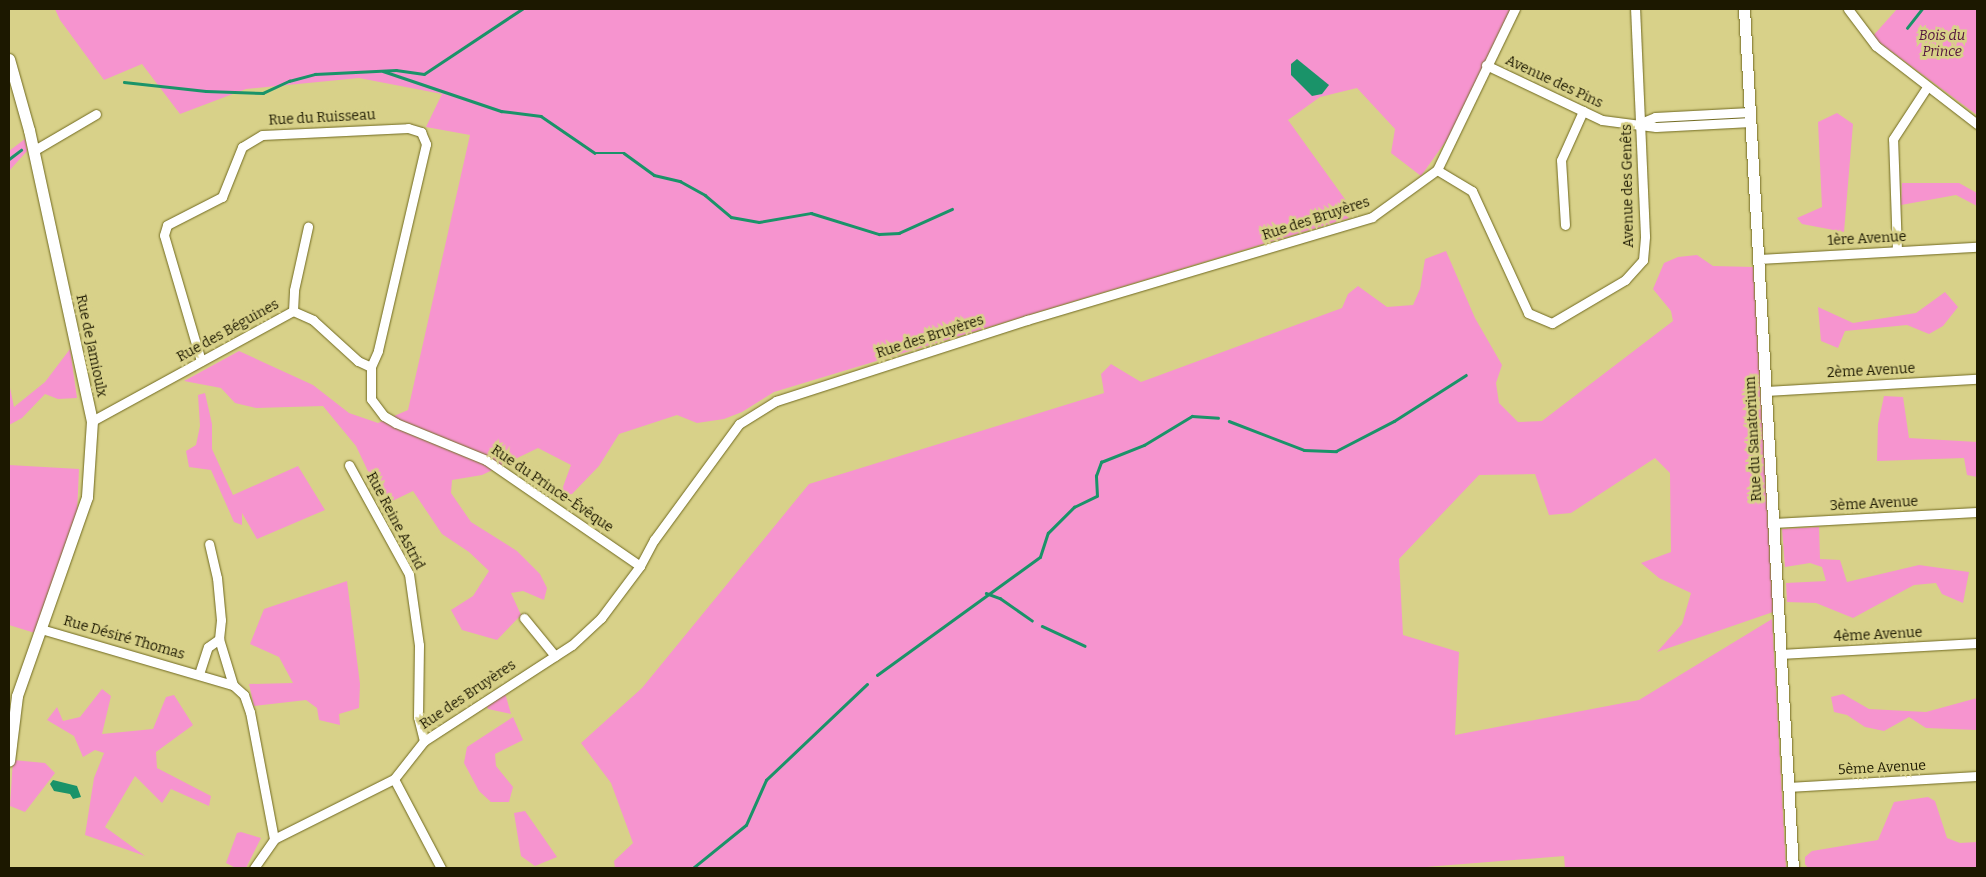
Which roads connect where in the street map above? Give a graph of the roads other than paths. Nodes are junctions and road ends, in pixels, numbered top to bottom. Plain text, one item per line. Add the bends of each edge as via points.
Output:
1 (1515, 9) edge
2 (1635, 9) edge
3 (1744, 9) edge
4 (1848, 9) edge
5 (9, 59) edge
6 (1486, 66) junction
7 (1927, 87) junction
8 (1583, 111) junction
9 (96, 114) dead end
10 (1750, 117) junction
11 (1640, 123) junction
12 (1977, 124) edge
13 (33, 151) junction
14 (1437, 170) junction
15 (1564, 225) dead end
16 (308, 227) dead end
17 (1977, 247) edge
18 (1897, 252) junction
19 (1759, 259) junction
20 (293, 312) junction
21 (201, 361) junction
22 (371, 367) junction
23 (1977, 379) edge
24 (1766, 391) junction
25 (92, 421) junction
26 (348, 464) dead end
27 (1977, 512) edge
28 (1773, 524) junction
29 (208, 544) dead end
30 (640, 566) junction
31 (524, 618) dead end
32 (41, 629) junction
33 (219, 638) junction
34 (1977, 643) edge
35 (1780, 654) junction
36 (555, 656) junction
37 (199, 674) junction
38 (234, 685) junction
39 (13, 694) edge
40 (424, 741) junction
41 (9, 761) edge
42 (1977, 776) edge
43 (394, 779) junction
44 (1788, 787) junction
45 (274, 839) junction
46 (254, 868) edge
47 (442, 868) edge
48 (1792, 868) edge

1 - 6 street
2 - 11 street, Avenue des Genêts
3 - 10 street, Rue du Sanatorium
4 - 7 street via 1876,46
5 - 13 street, Rue de Jamioulx
6 - 8 street, Avenue des Pins
6 - 14 street
7 - 12 street
7 - 18 street via 1894,139
8 - 11 street, Avenue des Pins via 1602,120
8 - 15 street via 1561,160
9 - 13 street
10 - 11 street, Avenue des Pins via 1655,117
10 - 19 street, Rue du Sanatorium
11 - 14 street, Avenue des Genêts via 1646,236 1643,260 1625,280 1552,323 1528,313 1472,191
13 - 25 street, Rue de Jamioulx
14 - 30 street, Rue des Bruyères via 1372,217 1027,320 776,401 738,424 654,540
16 - 20 street via 294,290
17 - 18 street, 1ère Avenue
18 - 19 street, 1ère Avenue
19 - 24 street, Rue du Sanatorium
20 - 21 street, Rue des Béguines
20 - 22 street, Rue des Béguines via 313,320 358,361
21 - 22 street, Rue du Ruisseau via 164,235 167,225 222,197 231,182 242,147 262,135 408,128 421,132 426,144 378,351
21 - 25 street, Rue des Béguines
22 - 30 street, Rue du Prince-Évêque via 371,399 384,416 486,460
23 - 24 street, 2ème Avenue
24 - 28 street, Rue du Sanatorium
25 - 32 street, Rue de Jamioulx via 87,497
26 - 40 street, Rue Reine Astrid via 409,574 419,645 418,717
27 - 28 street, 3ème Avenue
28 - 35 street, Rue du Sanatorium
29 - 33 street via 217,578 221,620
30 - 36 street, Rue des Bruyères via 601,618
31 - 36 street
32 - 37 street, Rue Désiré Thomas
32 - 39 street, Rue de Jamioulx
33 - 37 street, Rue Désiré Thomas via 208,647
33 - 38 street
34 - 35 street, 4ème Avenue
35 - 44 street, Rue du Sanatorium
36 - 40 street, Rue des Bruyères
37 - 38 street, Rue Désiré Thomas
38 - 45 street via 244,695 250,712
39 - 41 street, Rue de Jamioulx
40 - 43 street, Rue des Bruyères
42 - 44 street, 5ème Avenue
43 - 45 street, Rue des Bruyères
43 - 47 street
44 - 48 street, Rue du Sanatorium
45 - 46 street

